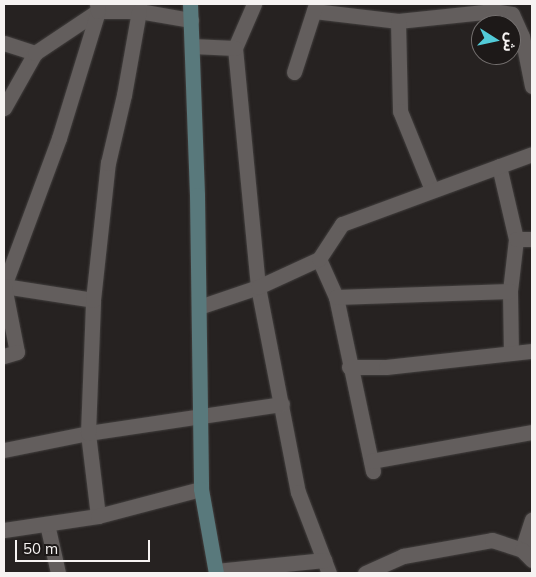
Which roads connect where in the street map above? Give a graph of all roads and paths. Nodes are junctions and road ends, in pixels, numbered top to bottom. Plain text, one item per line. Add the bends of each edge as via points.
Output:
1 (190, 4) edge
2 (254, 4) edge
3 (315, 7) edge
4 (97, 8) edge
5 (139, 11) junction
6 (191, 20) junction
7 (398, 21) junction
8 (527, 36) edge
9 (4, 42) edge
10 (192, 46) junction
11 (235, 48) junction
12 (35, 53) junction
13 (294, 72) dead end
14 (532, 86) edge
15 (4, 108) edge
16 (532, 154) edge
17 (499, 166) junction
18 (432, 190) junction
19 (516, 239) junction
20 (532, 239) edge
21 (320, 259) junction
22 (4, 286) edge
23 (258, 287) junction
24 (510, 292) junction
25 (336, 297) junction
26 (93, 300) junction
27 (199, 307) junction
28 (532, 350) edge
29 (511, 353) junction
30 (4, 356) edge
31 (350, 367) junction
32 (282, 404) junction
33 (200, 416) junction
34 (532, 432) edge
35 (88, 433) junction
36 (4, 450) edge
37 (201, 489) junction
38 (98, 516) junction
39 (532, 520) edge
40 (47, 524) junction
41 (4, 530) edge
42 (527, 555) edge
43 (326, 567) edge
44 (216, 572) edge
45 (58, 573) edge
46 (365, 573) edge

1 - 6 main road
2 - 11 street
3 - 7 street
3 - 13 street
4 - 5 street
4 - 12 street
4 - 22 street via 59,138
5 - 6 street
5 - 26 street via 108,163
6 - 10 main road
7 - 8 street via 493,11 512,14
7 - 18 street via 400,111
8 - 14 street
9 - 12 street
10 - 11 street
10 - 27 main road
11 - 23 street
12 - 15 street
16 - 17 street
17 - 18 street
17 - 19 street
18 - 21 street via 342,224
19 - 20 street
19 - 24 street
21 - 23 street
21 - 25 street
22 - 26 street
22 - 30 street via 17,352
23 - 27 street
23 - 32 street
24 - 25 street
24 - 29 street
25 - 31 street
26 - 35 street
27 - 33 main road
28 - 29 street
29 - 31 street via 386,367
31 - 34 street via 372,466
32 - 33 street
32 - 43 street via 298,492
33 - 35 street
33 - 37 main road
35 - 36 street
35 - 38 street
37 - 38 street
37 - 44 main road
38 - 40 street
39 - 42 street
40 - 41 street
40 - 45 street
42 - 46 street via 492,540 403,556
43 - 44 street

